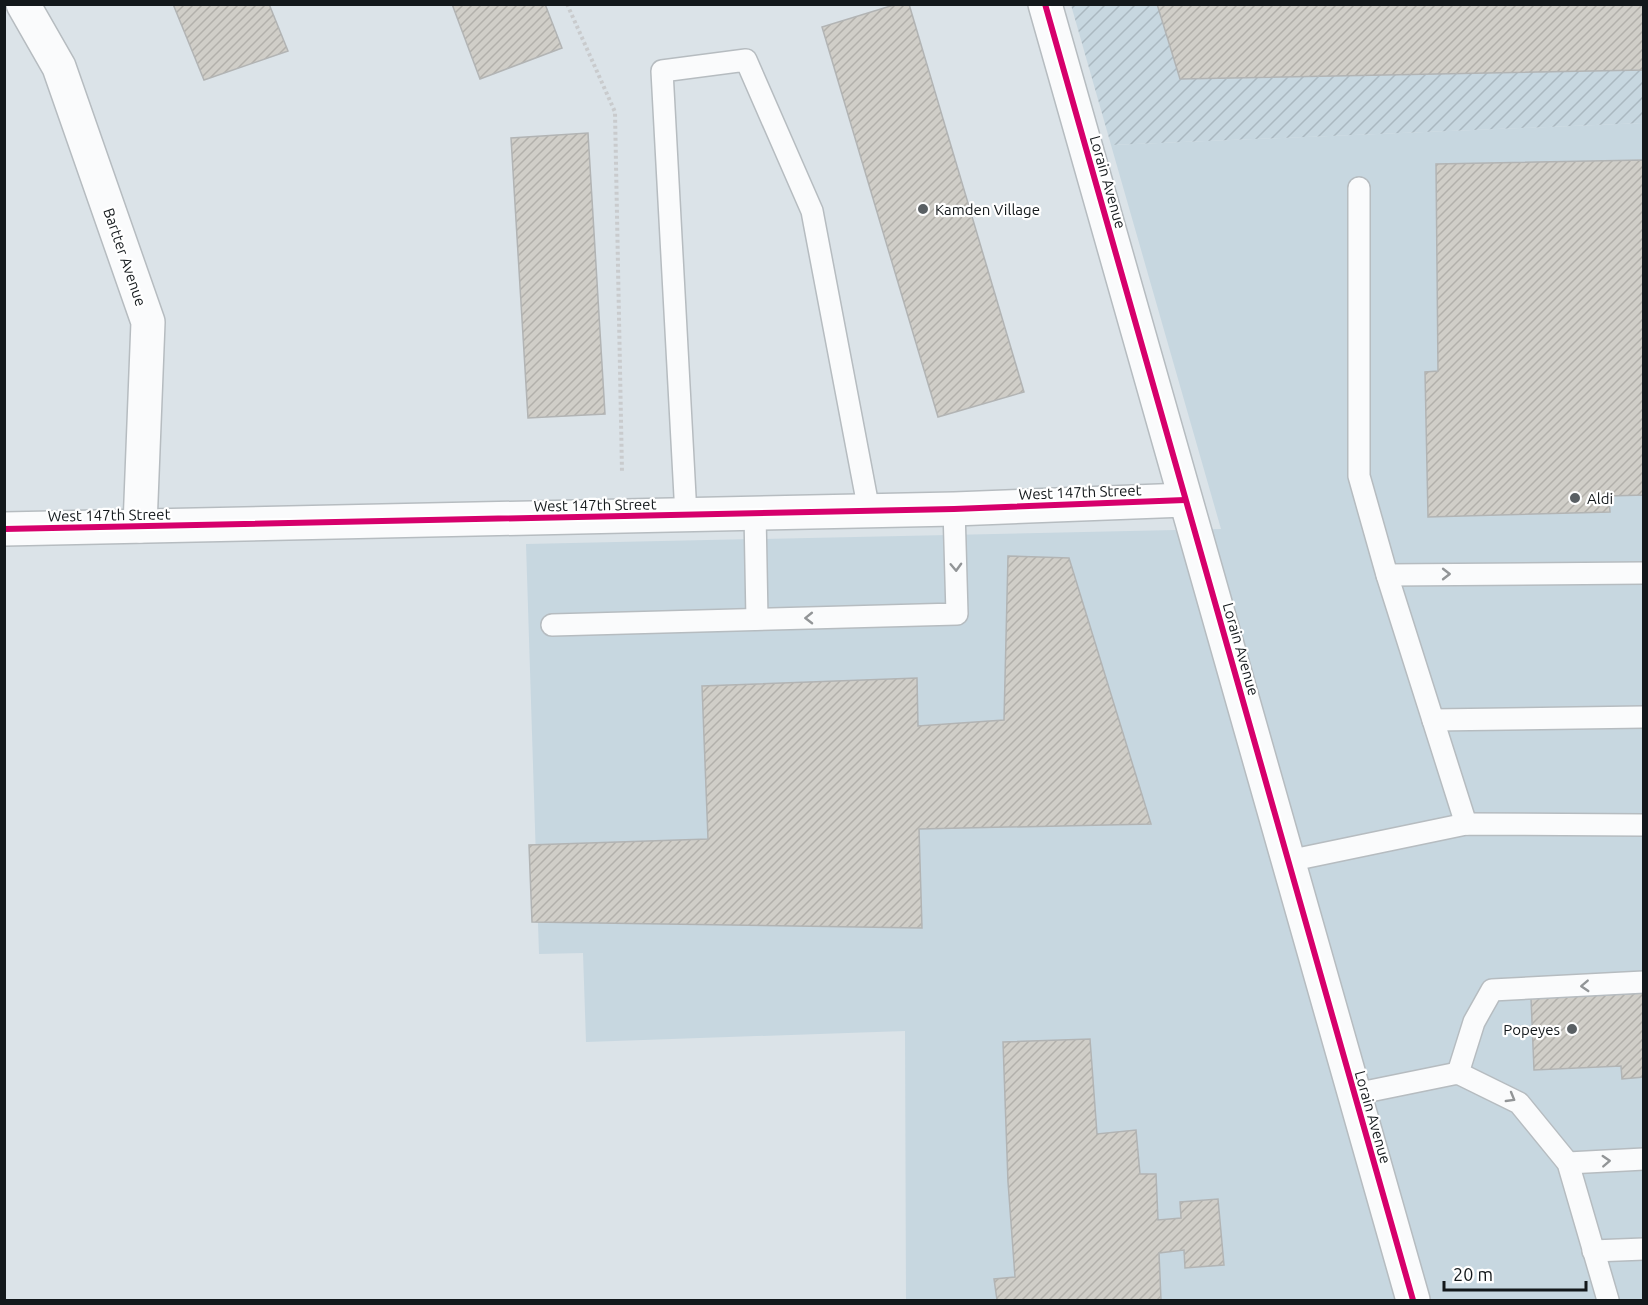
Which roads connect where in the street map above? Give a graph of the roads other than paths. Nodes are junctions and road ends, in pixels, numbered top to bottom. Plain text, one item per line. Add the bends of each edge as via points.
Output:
1 (23, 4) edge
2 (1045, 4) edge
3 (1359, 188) dead end
4 (1185, 500) junction
5 (954, 509) junction
6 (868, 511) junction
7 (755, 513) junction
8 (686, 515) junction
9 (140, 526) junction
10 (4, 529) edge
11 (1644, 573) edge
12 (1387, 574) junction
13 (757, 619) junction
14 (552, 625) dead end
15 (1644, 717) edge
16 (1433, 720) junction
17 (1466, 824) junction
18 (1644, 825) edge
19 (1288, 861) junction
20 (1644, 982) edge
21 (1458, 1073) junction
22 (1354, 1094) junction
23 (1644, 1159) edge
24 (1568, 1163) junction
25 (1644, 1249) edge
26 (1593, 1251) junction
27 (1413, 1300) edge
28 (1608, 1300) edge

1 - 9 street, Bartter Avenue via 59,67 148,322
2 - 4 street, Lorain Avenue
3 - 12 lane via 1359,476
4 - 5 street, West 147th Street
4 - 19 street, Lorain Avenue
5 - 6 street, West 147th Street
5 -> 13 lane via 957,614
6 - 7 street, West 147th Street
6 - 8 lane via 812,211 746,60 662,71
7 - 8 street, West 147th Street
7 - 13 lane
8 - 9 street, West 147th Street
9 - 10 street, West 147th Street
12 -> 11 lane
12 - 16 lane
13 - 14 lane
15 - 16 lane
16 - 17 lane
17 - 18 lane
17 - 19 lane
19 - 22 street, Lorain Avenue
20 -> 21 lane via 1492,990 1474,1022
21 - 22 lane
21 -> 24 lane via 1519,1102
22 - 27 street, Lorain Avenue
24 -> 23 lane
24 - 26 lane
25 - 26 lane
26 - 28 lane

